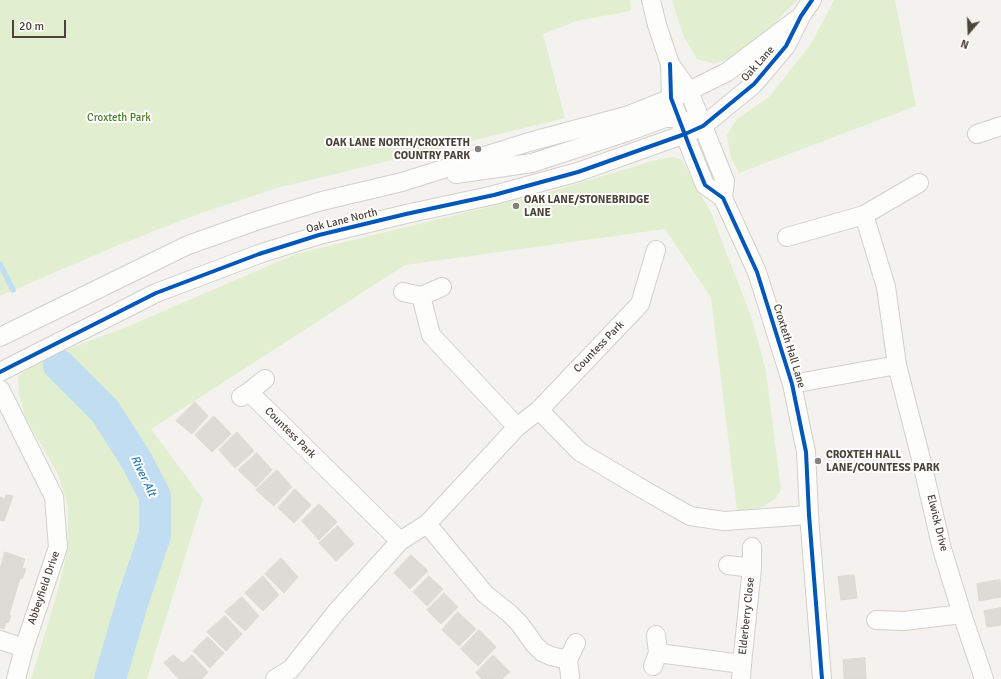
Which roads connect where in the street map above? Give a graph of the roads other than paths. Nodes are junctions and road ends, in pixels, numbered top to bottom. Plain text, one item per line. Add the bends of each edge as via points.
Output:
1 (651, 0) edge
2 (812, 0) edge
3 (801, 16) junction
4 (670, 64) junction
5 (689, 91) junction
6 (671, 98) junction
7 (703, 126) junction
8 (1001, 126) edge
9 (682, 127) junction
10 (978, 134) dead end
11 (402, 182) junction
12 (919, 183) dead end
13 (723, 198) junction
14 (864, 215) junction
15 (787, 237) dead end
16 (656, 250) dead end
17 (442, 287) dead end
18 (0, 337) edge
19 (897, 365) junction
20 (0, 372) edge
21 (264, 379) dead end
22 (792, 384) junction
23 (0, 389) edge
24 (539, 410) junction
25 (517, 427) junction
26 (809, 515) junction
27 (427, 524) junction
28 (400, 541) junction
29 (752, 547) dead end
30 (728, 565) dead end
31 (752, 568) junction
32 (962, 614) junction
33 (876, 620) dead end
34 (656, 635) dead end
35 (0, 640) edge
36 (576, 643) dead end
37 (24, 648) junction
38 (741, 672) edge
39 (16, 679) edge
40 (275, 679) edge
41 (822, 679) edge
42 (984, 679) edge

1 - 4 street, Croxteth Hall Lane
2 - 3 street, Oak Lane
3 - 5 street, Oak Lane via 727,72
3 - 7 street, Oak Lane via 786,46 754,84
4 - 5 street, Croxteth Hall Lane
4 - 6 street, Croxteth Hall Lane
5 - 6 street
5 - 7 street, Croxteth Hall Lane
6 - 9 street, Croxteth Hall Lane
6 - 11 street via 626,116 529,142
7 - 9 street, Oak Lane North
7 - 13 street, Croxteth Hall Lane via 726,181
8 - 10 street
9 - 11 street via 672,118 665,118 532,163
9 - 13 street, Croxteth Hall Lane via 705,185
9 - 20 street, Oak Lane North via 578,172 494,195 319,235 259,254 156,294
11 - 18 street via 322,201 188,245
12 - 14 street
13 - 22 street, Croxteth Hall Lane via 757,272
14 - 15 street
14 - 19 street, Elwick Drive via 886,287
16 - 24 street, Countess Park via 640,304
17 - 25 street via 412,294 431,335
19 - 22 street
19 - 32 street, Elwick Drive via 942,549
21 - 28 street, Countess Park via 245,394
22 - 26 street, Croxteth Hall Lane via 806,452
23 - 37 street, Abbeyfield Drive via 54,497 58,547
24 - 25 street, Countess Park
24 - 26 street via 580,452 690,516 724,521
25 - 27 street, Countess Park
26 - 41 street, Croxteth Hall Lane
27 - 28 street, Countess Park
27 - 36 street via 485,594 519,623 542,652 569,668
28 - 40 street, Countess Park via 337,611 291,668
29 - 31 street, Elderberry Close
30 - 31 street, Elderberry Close
31 - 38 street, Elderberry Close
32 - 33 street via 904,621
32 - 42 street, Elwick Drive
34 - 38 street, Elderberry Close via 656,660
35 - 37 street
37 - 39 street, Abbeyfield Drive

